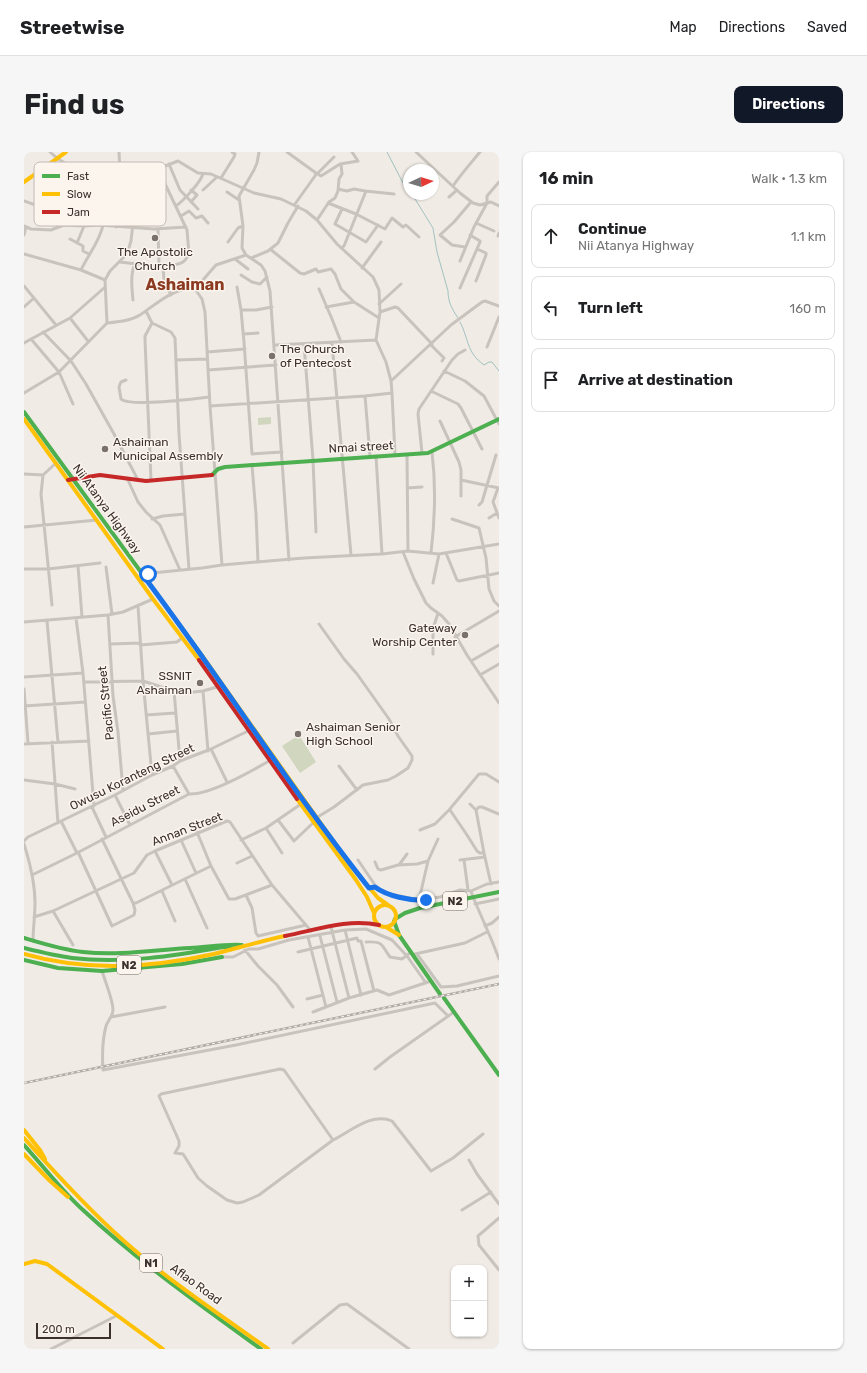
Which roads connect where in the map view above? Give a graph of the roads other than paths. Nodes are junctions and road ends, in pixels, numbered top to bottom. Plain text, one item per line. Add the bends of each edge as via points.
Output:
1 (50, 152) edge
2 (66, 152) edge
3 (119, 152) edge
4 (232, 152) edge
5 (259, 152) edge
6 (352, 152) edge
7 (416, 152) edge
8 (480, 152) edge
9 (289, 153) edge
10 (334, 156) dead end
11 (57, 159) junction
12 (53, 162) edge
13 (62, 162) edge
14 (120, 162) edge
15 (169, 164) junction
16 (342, 164) junction
17 (166, 165) edge
18 (203, 174) junction
19 (316, 174) junction
20 (34, 175) edge
21 (219, 177) junction
22 (24, 182) edge
23 (499, 182) edge
24 (166, 185) edge
25 (453, 186) junction
26 (243, 189) junction
27 (338, 189) junction
28 (191, 190) junction
29 (203, 190) dead end
30 (457, 190) junction
31 (366, 191) junction
32 (227, 192) dead end
33 (394, 194) dead end
34 (186, 196) junction
35 (449, 197) dead end
36 (239, 200) junction
37 (24, 201) edge
38 (191, 202) junction
39 (472, 202) junction
40 (328, 203) junction
41 (487, 203) junction
42 (34, 204) edge
43 (296, 205) junction
44 (176, 206) junction
45 (499, 206) edge
46 (198, 209) dead end
47 (342, 209) junction
48 (356, 214) junction
49 (181, 216) junction
50 (317, 220) junction
51 (208, 223) dead end
52 (476, 223) junction
53 (378, 225) junction
54 (61, 226) edge
55 (84, 226) edge
56 (102, 226) edge
57 (112, 226) edge
58 (243, 226) junction
59 (25, 227) edge
60 (116, 227) joint
61 (186, 227) junction
62 (132, 228) junction
63 (158, 229) junction
64 (349, 231) junction
65 (494, 231) dead end
66 (24, 235) edge
67 (470, 235) junction
68 (419, 238) dead end
69 (70, 239) dead end
70 (228, 242) dead end
71 (381, 242) dead end
72 (77, 243) junction
73 (465, 247) junction
74 (341, 248) junction
75 (270, 249) junction
76 (477, 249) junction
77 (24, 254) edge
78 (89, 254) junction
79 (246, 255) junction
80 (251, 258) junction
81 (235, 259) junction
82 (460, 261) dead end
83 (120, 262) junction
84 (135, 264) junction
85 (161, 265) junction
86 (362, 268) junction
87 (248, 269) dead end
88 (81, 270) junction
89 (241, 274) dead end
90 (267, 277) junction
91 (105, 280) junction
92 (476, 281) dead end
93 (401, 284) dead end
94 (24, 286) edge
95 (237, 287) dead end
96 (104, 288) junction
97 (460, 288) dead end
98 (195, 289) junction
99 (319, 289) dead end
100 (171, 295) junction
101 (34, 298) junction
102 (132, 300) dead end
103 (354, 302) junction
104 (379, 304) junction
105 (499, 306) edge
106 (24, 307) edge
107 (272, 307) junction
108 (326, 307) junction
109 (241, 310) junction
110 (146, 311) junction
111 (380, 312) junction
112 (499, 317) edge
113 (70, 318) junction
114 (379, 318) junction
115 (107, 323) junction
116 (152, 323) junction
117 (498, 323) edge
118 (56, 325) junction
119 (43, 332) junction
120 (258, 333) dead end
121 (243, 334) junction
122 (31, 339) junction
123 (376, 340) junction
124 (88, 341) junction
125 (341, 342) junction
126 (24, 343) edge
127 (332, 343) junction
128 (304, 344) junction
129 (275, 345) junction
130 (431, 345) junction
131 (487, 347) dead end
132 (245, 349) junction
133 (465, 350) dead end
134 (207, 352) junction
135 (207, 359) junction
136 (176, 360) junction
137 (71, 361) junction
138 (442, 361) dead end
139 (276, 366) junction
140 (246, 367) junction
141 (208, 370) junction
142 (444, 371) junction
143 (59, 372) junction
144 (126, 380) dead end
145 (391, 381) junction
146 (431, 391) junction
147 (24, 393) edge
148 (392, 393) junction
149 (365, 396) junction
150 (209, 397) junction
151 (336, 398) junction
152 (308, 399) junction
153 (178, 400) junction
154 (148, 402) junction
155 (279, 402) junction
156 (73, 404) dead end
157 (249, 404) junction
158 (210, 406) junction
159 (24, 412) edge
160 (24, 419) edge
161 (440, 421) dead end
162 (498, 421) edge
163 (473, 432) junction
164 (450, 443) junction
165 (482, 449) dead end
166 (282, 452) junction
167 (432, 452) junction
168 (422, 453) junction
169 (395, 455) junction
170 (407, 455) junction
171 (496, 455) dead end
172 (370, 456) junction
173 (376, 456) junction
174 (342, 458) junction
175 (313, 460) junction
176 (56, 463) junction
177 (283, 463) junction
178 (252, 464) junction
179 (217, 471) junction
180 (24, 474) edge
181 (43, 475) junction
182 (182, 477) junction
183 (127, 478) junction
184 (74, 479) junction
185 (68, 480) junction
186 (138, 480) junction
187 (151, 480) junction
188 (461, 480) junction
189 (487, 486) junction
190 (422, 487) dead end
191 (407, 488) junction
192 (499, 488) edge
193 (460, 496) dead end
194 (479, 505) dead end
195 (185, 514) junction
196 (497, 514) junction
197 (488, 518) dead end
198 (499, 518) edge
199 (152, 519) junction
200 (452, 519) dead end
201 (97, 520) junction
202 (44, 525) junction
203 (24, 527) edge
204 (316, 532) dead end
205 (499, 544) edge
206 (484, 546) junction
207 (408, 551) junction
208 (403, 552) junction
209 (431, 553) junction
210 (446, 553) junction
211 (382, 554) junction
212 (439, 554) junction
213 (351, 555) junction
214 (289, 560) junction
215 (258, 562) junction
216 (100, 563) dead end
217 (222, 565) junction
218 (78, 566) junction
219 (106, 567) dead end
220 (24, 569) edge
221 (48, 569) junction
222 (189, 569) junction
223 (180, 570) junction
224 (499, 573) edge
225 (142, 574) junction
226 (488, 575) junction
227 (434, 583) dead end
228 (153, 599) junction
229 (52, 606) dead end
230 (138, 606) junction
231 (499, 606) edge
232 (499, 612) edge
233 (438, 613) junction
234 (110, 615) junction
235 (82, 617) junction
236 (76, 618) junction
237 (47, 621) junction
238 (24, 622) edge
239 (320, 624) dead end
240 (181, 636) junction
241 (455, 637) junction
242 (110, 644) junction
243 (140, 644) junction
244 (499, 646) edge
245 (433, 654) dead end
246 (205, 660) junction
247 (471, 662) junction
248 (201, 663) junction
249 (499, 664) edge
250 (83, 673) junction
251 (480, 675) junction
252 (52, 676) junction
253 (24, 677) edge
254 (112, 681) junction
255 (143, 681) junction
256 (84, 682) junction
257 (217, 687) junction
258 (24, 689) edge
259 (174, 691) junction
260 (203, 691) junction
261 (85, 702) junction
262 (499, 703) edge
263 (55, 705) junction
264 (24, 706) edge
265 (175, 713) junction
266 (146, 715) junction
267 (177, 731) junction
268 (248, 731) junction
269 (256, 733) junction
270 (148, 734) junction
271 (251, 735) junction
272 (89, 741) junction
273 (52, 742) junction
274 (58, 742) junction
275 (28, 743) junction
276 (24, 744) edge
277 (210, 750) junction
278 (180, 761) junction
279 (269, 761) junction
280 (173, 766) junction
281 (339, 766) dead end
282 (152, 775) junction
283 (24, 780) edge
284 (227, 782) junction
285 (499, 782) edge
286 (55, 784) junction
287 (75, 788) dead end
288 (123, 790) junction
289 (357, 790) junction
290 (189, 794) junction
291 (115, 795) junction
292 (301, 804) junction
293 (470, 804) dead end
294 (93, 806) junction
295 (449, 810) junction
296 (476, 810) junction
297 (499, 814) edge
298 (278, 820) junction
299 (315, 820) junction
300 (60, 822) junction
301 (130, 825) junction
302 (266, 828) junction
303 (420, 830) dead end
304 (197, 832) junction
305 (106, 837) junction
306 (102, 839) junction
307 (438, 839) dead end
308 (181, 840) junction
309 (241, 840) junction
310 (24, 841) edge
311 (24, 844) edge
312 (155, 851) junction
313 (78, 853) junction
314 (282, 853) dead end
315 (407, 854) dead end
316 (484, 855) junction
317 (252, 856) junction
318 (358, 860) dead end
319 (428, 861) junction
320 (375, 862) dead end
321 (237, 863) dead end
322 (211, 866) junction
323 (398, 866) junction
324 (196, 873) junction
325 (32, 875) junction
326 (185, 878) junction
327 (121, 879) junction
328 (499, 882) edge
329 (491, 884) junction
330 (172, 885) junction
331 (272, 885) junction
332 (375, 887) junction
333 (369, 888) junction
334 (96, 890) junction
335 (469, 890) junction
336 (162, 891) junction
337 (499, 892) edge
338 (246, 895) junction
339 (473, 897) junction
340 (499, 899) edge
341 (419, 900) junction
342 (133, 903) junction
343 (476, 904) junction
344 (390, 906) junction
345 (53, 911) junction
346 (411, 911) junction
347 (374, 914) junction
348 (34, 917) junction
349 (499, 917) edge
350 (395, 920) junction
351 (175, 921) dead end
352 (360, 922) junction
353 (306, 925) junction
354 (379, 925) junction
355 (485, 926) junction
356 (331, 927) junction
357 (386, 927) junction
358 (207, 928) dead end
359 (345, 930) junction
360 (311, 931) junction
361 (487, 932) junction
362 (300, 933) junction
363 (332, 933) junction
364 (399, 935) junction
365 (320, 936) junction
366 (24, 938) edge
367 (308, 938) junction
368 (347, 939) junction
369 (33, 941) junction
370 (366, 942) dead end
371 (335, 943) junction
372 (24, 944) edge
373 (73, 945) dead end
374 (323, 945) junction
375 (242, 946) junction
376 (24, 948) edge
377 (233, 948) junction
378 (311, 948) junction
379 (246, 950) junction
380 (298, 952) dead end
381 (25, 954) edge
382 (414, 954) junction
383 (407, 956) junction
384 (63, 957) junction
385 (222, 957) joint
386 (499, 959) edge
387 (24, 960) edge
388 (102, 971) junction
389 (499, 976) edge
390 (432, 981) junction
391 (426, 983) junction
392 (374, 991) junction
393 (440, 994) dead end
394 (323, 995) junction
395 (361, 995) junction
396 (349, 998) junction
397 (444, 998) dead end
398 (307, 999) dead end
399 (337, 1002) junction
400 (165, 1007) dead end
401 (293, 1007) dead end
402 (326, 1007) junction
403 (312, 1012) dead end
404 (454, 1012) junction
405 (448, 1016) junction
406 (111, 1017) junction
407 (375, 1069) dead end
408 (499, 1075) edge
409 (24, 1130) edge
410 (483, 1134) dead end
411 (24, 1138) edge
412 (333, 1140) junction
413 (24, 1145) edge
414 (24, 1154) edge
415 (469, 1160) dead end
416 (47, 1163) junction
417 (491, 1192) junction
418 (499, 1204) edge
419 (82, 1209) junction
420 (462, 1210) dead end
421 (499, 1218) edge
422 (24, 1264) edge
423 (499, 1270) edge
424 (116, 1316) junction
425 (293, 1343) dead end
426 (52, 1349) edge
427 (163, 1349) edge
428 (261, 1349) edge
429 (268, 1349) edge
430 (409, 1349) edge

1 - 11 street
2 - 11 main road
3 - 14 street
4 - 21 street via 234,157
5 - 26 street via 254,170
6 - 16 street via 358,161
7 - 25 street
8 - 25 street
9 - 19 street
10 - 19 street
11 - 12 main road
11 - 13 street
15 - 17 street
15 - 18 street via 180,161
15 - 34 street via 180,190
16 - 19 street via 321,176
16 - 27 street
18 - 21 street
18 - 28 street
19 - 43 street
20 - 22 main road
21 - 26 street
21 - 29 street
23 - 41 street via 487,196
24 - 44 street
25 - 30 street
26 - 36 street
26 - 43 street
27 - 31 street
27 - 40 street via 335,198
28 - 34 street
28 - 38 street via 197,195
30 - 35 street
30 - 39 street
31 - 33 street
31 - 48 street
32 - 36 street
34 - 38 street
34 - 44 street
36 - 58 street
37 - 42 street
38 - 46 street
39 - 41 street via 476,205
39 - 73 street via 440,235 452,245
40 - 47 street
40 - 50 street
41 - 45 street via 494,202
41 - 52 street
43 - 50 street
43 - 75 street via 281,239
44 - 49 street
47 - 48 street
47 - 64 street via 335,224
48 - 53 street
48 - 64 street
49 - 51 street via 189,211 196,218 202,216
49 - 61 street
50 - 74 street
52 - 65 street
52 - 67 street
53 - 64 street via 366,242
53 - 68 street via 385,229 392,218 403,227 406,225
54 - 59 street via 51,230
55 - 72 street
56 - 78 street via 99,238
57 - 60 street
58 - 70 street via 238,228
58 - 79 street via 242,248
59 - 66 street
60 - 62 street
61 - 63 street
61 - 85 street via 189,254 178,264
62 - 63 street
62 - 83 street via 127,254
63 - 85 street
64 - 74 street
67 - 73 street
67 - 76 street via 480,241
69 - 72 street
71 - 86 street
72 - 78 street
73 - 82 street
74 - 86 street
75 - 80 street
75 - 103 street via 300,273 331,269 341,289
76 - 92 street via 486,254
76 - 97 street
77 - 88 street
78 - 88 street
79 - 80 street
79 - 81 street
80 - 90 street via 261,265
81 - 87 street
81 - 98 street via 216,265
83 - 84 street
83 - 91 street
84 - 85 street
84 - 102 street
85 - 100 street via 164,281
86 - 104 street via 377,284
88 - 91 street
89 - 90 street via 260,284
90 - 107 street
91 - 96 street
93 - 104 street
94 - 101 street
95 - 109 street
96 - 113 street
96 - 115 street
98 - 100 street via 184,289
98 - 134 street via 204,304
99 - 108 street
100 - 110 street
101 - 106 street
101 - 118 street
103 - 108 street
103 - 114 street
104 - 111 street
105 - 130 street via 482,302 451,325
107 - 109 street
107 - 129 street
108 - 125 street
109 - 121 street
110 - 115 street via 127,321
110 - 116 street
111 - 114 street
111 - 130 street via 398,308
112 - 117 street
113 - 118 street
113 - 124 street
114 - 123 street
115 - 124 street
116 - 136 street via 173,334
116 - 154 street via 145,340
117 - 131 street
118 - 119 street
119 - 122 street
119 - 137 street
120 - 121 street
121 - 132 street
122 - 126 street
122 - 143 street
123 - 125 street
123 - 145 street
124 - 137 street
125 - 127 street
127 - 128 street
127 - 151 street
128 - 129 street
128 - 152 street
129 - 139 street
130 - 138 street via 444,358
130 - 145 street
132 - 134 street
132 - 140 street
133 - 142 street via 458,354
134 - 135 street
135 - 136 street
135 - 141 street
136 - 153 street
137 - 143 street
137 - 186 street
139 - 140 street
139 - 155 street
140 - 141 street
140 - 157 street
141 - 150 street
142 - 146 street
142 - 162 street via 465,381 484,396
143 - 147 street
143 - 156 street
144 - 154 street via 120,382 119,387 122,401
145 - 148 street
146 - 163 street via 458,404
146 - 168 street via 418,414
148 - 149 street
148 - 169 street
149 - 151 street
149 - 172 street
150 - 153 street
150 - 158 street
151 - 152 street
151 - 174 street
152 - 155 street
152 - 175 street
153 - 154 street
153 - 182 street
154 - 187 street
155 - 157 street
155 - 166 street
157 - 158 street
157 - 166 street via 252,454
158 - 179 street
159 - 184 main road, Nii Atanya Highway
160 - 176 main road
161 - 164 street
162 - 163 main road, Nmai street
163 - 164 main road, Nmai street
163 - 165 street
164 - 167 main road, Nmai street
164 - 188 street via 459,462
166 - 177 street
167 - 168 main road, Nmai street
167 - 209 street via 434,529
168 - 170 main road, Nmai street
169 - 170 main road, Nmai street
169 - 173 main road, Nmai street
170 - 191 street
171 - 189 street
172 - 173 main road, Nmai street
172 - 174 main road, Nmai street
173 - 211 street
174 - 175 main road, Nmai street
174 - 213 street
175 - 177 main road, Nmai street
175 - 204 street
176 - 181 street
176 - 185 main road
177 - 178 main road, Nmai street
177 - 214 street
178 - 179 main road, Nmai street via 224,467
178 - 215 street
179 - 182 main road, Nmai street via 211,475
179 - 217 street
180 - 181 street
181 - 202 street
182 - 187 main road, Nmai street
182 - 195 street
183 - 184 main road, Nmai street via 100,475
183 - 186 main road, Nmai street
183 - 199 street via 138,502
184 - 185 main road, Nmai street
184 - 225 main road, Nii Atanya Highway
185 - 201 main road
186 - 187 main road, Nmai street
188 - 189 street
188 - 193 street
189 - 192 street
189 - 194 street
190 - 191 street
191 - 207 street
192 - 196 street via 493,502
195 - 199 street
195 - 222 street
196 - 197 street
196 - 198 street
199 - 223 street via 160,525
200 - 206 street via 479,528
201 - 202 street
201 - 228 main road
202 - 203 street
202 - 221 street
205 - 206 street
206 - 210 street
206 - 226 street
207 - 208 street
207 - 209 street
208 - 211 street
208 - 233 street via 419,591 426,603
209 - 212 street
210 - 212 street
210 - 226 street via 457,580
211 - 213 street
212 - 227 street
213 - 214 street
214 - 215 street
215 - 217 street
216 - 218 street
217 - 222 street
218 - 221 street
218 - 235 street
219 - 234 street, Pacific Street
220 - 221 street
221 - 229 street
222 - 223 street
223 - 225 street
224 - 226 street
225 - 246 main road, Nii Atanya Highway
226 - 231 street via 490,593
228 - 230 street
228 - 240 main road
230 - 234 street
230 - 243 street
232 - 241 street
233 - 241 street via 449,624
233 - 245 street via 433,629
234 - 235 street
234 - 242 street, Pacific Street
235 - 236 street
236 - 237 street
236 - 250 street
237 - 238 street
237 - 252 street
239 - 289 street via 389,719 412,756 408,768 392,778 364,785
240 - 243 street via 182,639 177,642
240 - 248 main road
241 - 247 street
242 - 243 street
242 - 254 street, Pacific Street
243 - 255 street
244 - 247 street
246 - 248 main road
246 - 269 main road, Nii Atanya Highway
247 - 251 street
248 - 257 main road
249 - 251 street
250 - 252 street
250 - 256 street
251 - 262 street
252 - 253 street
252 - 263 street
254 - 255 street
254 - 256 street
254 - 288 street, Pacific Street
255 - 259 street
255 - 266 street
256 - 261 street
257 - 260 street
257 - 268 main road
258 - 264 street
259 - 260 street
259 - 265 street
260 - 277 street
261 - 263 street
261 - 272 street
263 - 264 street
263 - 274 street
264 - 275 street
265 - 266 street
265 - 267 street
266 - 270 street
267 - 270 street
267 - 278 street
268 - 271 main road
268 - 277 street, Owusu Koranteng Street
269 - 271 main road
269 - 299 main road, Nii Atanya Highway
270 - 282 street
271 - 279 main road
272 - 274 street
272 - 294 street
273 - 274 street
273 - 275 street
273 - 286 street
275 - 276 street
277 - 278 street, Owusu Koranteng Street
277 - 284 street
278 - 280 street, Owusu Koranteng Street
279 - 284 street, Aseidu Street
279 - 292 main road
280 - 282 street, Owusu Koranteng Street
280 - 290 street
281 - 289 street
282 - 288 street, Owusu Koranteng Street
283 - 286 street
284 - 290 street, Aseidu Street via 198,794
285 - 295 street via 486,774 480,774
286 - 287 street
286 - 300 street
288 - 291 street, Owusu Koranteng Street
289 - 299 street
290 - 301 street, Aseidu Street
291 - 294 street, Owusu Koranteng Street
291 - 301 street
292 - 298 street
292 - 299 main road
293 - 296 street
294 - 300 street, Owusu Koranteng Street
294 - 305 street
295 - 303 street via 435,824
295 - 316 street via 477,851
296 - 297 street via 482,807
296 - 316 street
298 - 299 street via 294,841
298 - 302 street
299 - 333 main road, Nii Atanya Highway
299 - 347 main road via 367,897
300 - 310 street, Owusu Koranteng Street
300 - 313 street
301 - 305 street, Aseidu Street
302 - 309 street
302 - 314 street
304 - 308 street, Annan Street
304 - 309 street, Annan Street via 229,821
304 - 322 street
305 - 306 street, Aseidu Street
306 - 313 street, Aseidu Street
306 - 327 street
307 - 319 street
308 - 312 street, Annan Street
308 - 324 street
309 - 317 street, Annan Street
311 - 325 street
312 - 327 street, Annan Street via 147,855 134,873
312 - 330 street
313 - 325 street, Aseidu Street
313 - 334 street
315 - 323 street
316 - 329 street
316 - 335 street via 462,860
317 - 321 street
317 - 331 street, Annan Street
318 - 332 street
319 - 323 street
319 - 341 street
320 - 323 street via 381,870
322 - 324 street
322 - 338 street via 229,899
324 - 326 street
325 - 348 street
326 - 330 street
326 - 358 street
327 - 334 street, Annan Street
327 - 342 street
328 - 329 street
329 - 335 street
330 - 336 street
331 - 338 street
331 - 353 street, Annan Street
332 - 333 street
332 - 341 street via 390,894
333 - 344 main road, Nii Atanya Highway via 381,901
334 - 342 street via 112,926 134,915
334 - 345 street, Annan Street
335 - 339 street
335 - 341 street
336 - 342 street
336 - 351 street
337 - 339 main road, N2
338 - 353 street via 252,908 258,936
339 - 343 street
339 - 346 main road, N2
340 - 343 street
343 - 355 street
344 - 346 main road, N2
344 - 347 main road, N2 via 385,904 378,907
344 - 350 main road via 395,911
345 - 348 street, Annan Street
345 - 373 street
346 - 350 main road, N2
347 - 352 main road, N2
347 - 354 main road via 374,920
348 - 369 street
349 - 355 street
350 - 357 main road, N2
350 - 364 main road
352 - 354 main road, N2
352 - 356 main road, N2
353 - 360 street, Annan Street
353 - 362 street
354 - 357 main road, N2
355 - 361 street
356 - 360 main road, N2
356 - 363 street
357 - 364 main road
359 - 363 street
359 - 368 street
359 - 383 street via 367,929 389,937
360 - 362 main road, N2
361 - 382 street via 465,943
361 - 386 street
362 - 375 main road, N2
363 - 365 street
363 - 371 street
364 - 382 main road
365 - 367 street
365 - 374 street
366 - 369 main road
367 - 378 street
367 - 379 street
368 - 371 street
368 - 392 street via 356,938 361,941
368 - 395 street
369 - 375 main road via 84,952 112,953 230,944
370 - 383 street via 381,944 390,957 400,959
371 - 374 street
371 - 396 street
372 - 384 main road
374 - 378 street
374 - 399 street
375 - 377 main road, N2
375 - 379 street
376 - 384 main road, N2
377 - 381 main road, N2 via 178,960 101,966
377 - 384 main road, N2 via 223,947 149,958 94,960
378 - 380 street
378 - 394 street
379 - 385 street via 233,957
379 - 401 street
382 - 383 street
382 - 389 street via 441,987
382 - 390 main road
383 - 391 street
385 - 388 main road via 176,965
387 - 388 main road via 58,968
388 - 406 street via 113,1010
390 - 391 street
390 - 393 main road
391 - 392 street via 392,994
392 - 395 street
394 - 398 street
394 - 402 street
395 - 396 street
396 - 399 street
397 - 404 main road
399 - 402 street
400 - 406 street
402 - 403 street
404 - 405 street
404 - 408 main road
405 - 406 street via 434,1003 243,1044 103,1070 102,1048
405 - 407 street
409 - 416 main road, Aflao Road
410 - 412 street via 453,1158 431,1171 392,1121 386,1118 363,1123
411 - 416 main road, Aflao Road / N1
412 - 412 street via 284,1070 159,1096 179,1140 175,1153 183,1154 198,1178 222,1198 231,1202 243,1202 259,1195
413 - 419 main road, Aflao Road / N1
414 - 419 main road, Aflao Road / N1
415 - 417 street
416 - 429 main road, Aflao Road / N1 via 125,1242
417 - 418 street
417 - 420 street
419 - 428 main road, Aflao Road / N1 via 134,1255
421 - 423 street via 478,1236 479,1245
422 - 424 main road via 35,1261 46,1264
424 - 426 street
424 - 427 main road
425 - 430 street via 344,1303

